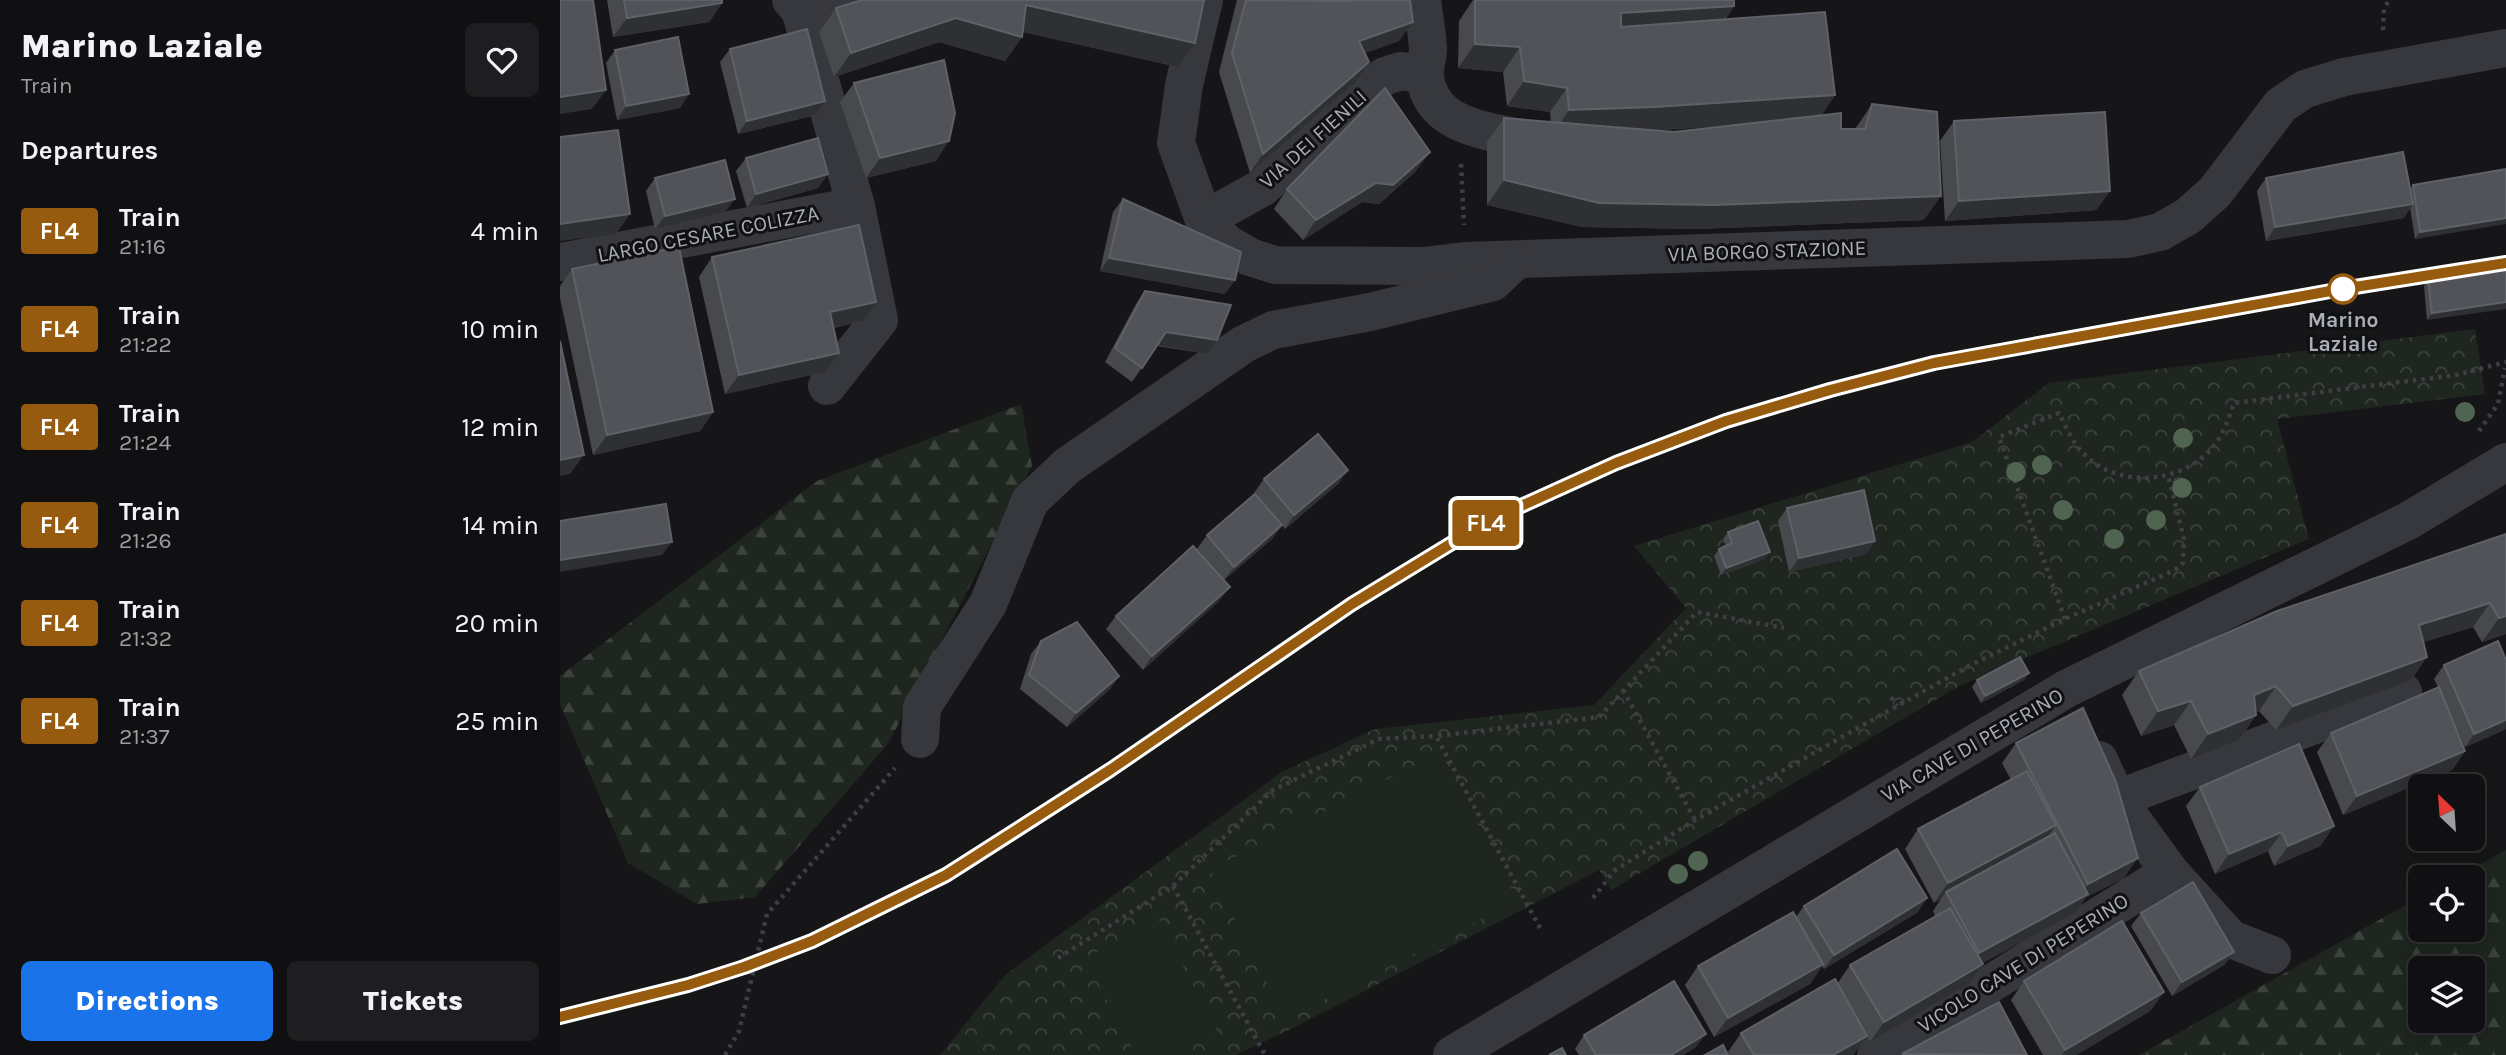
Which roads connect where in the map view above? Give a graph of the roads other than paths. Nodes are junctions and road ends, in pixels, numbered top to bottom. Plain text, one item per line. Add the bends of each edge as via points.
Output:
1 (847, 0) edge
2 (1204, 0) edge
3 (1422, 0) edge
4 (796, 5) edge
5 (2506, 48) edge
6 (1425, 75) junction
7 (1578, 141) edge
8 (856, 206) junction
9 (1204, 220) junction
10 (1517, 259) junction
11 (560, 262) edge
12 (827, 386) dead end
13 (2506, 462) edge
14 (2066, 689) junction
15 (2403, 692) edge
16 (920, 739) road end
17 (2117, 799) junction
18 (2170, 872) junction
19 (2272, 955) dead end
20 (1452, 1055) edge
21 (1876, 1055) edge

1 - 4 street
2 - 9 street, VIA BORGO STAZIONE via 1176,143
3 - 6 street via 1428,50
4 - 8 street
5 - 10 street, VIA BORGO STAZIONE via 2305,89 2281,105 2215,191 2188,216 2160,232 2128,239
6 - 7 street via 1436,103 1460,124 1537,141
6 - 9 street, VIA DEI FIENILI via 1401,71 1385,76 1263,187
8 - 11 street, LARGO CESARE COLIZZA
8 - 12 street via 878,320
9 - 10 street, VIA BORGO STAZIONE via 1226,243 1275,265 1422,266
10 - 16 street via 1493,282 1273,330 1244,344 1067,466 1030,501 988,604 922,707
13 - 14 street, VIA CAVE DI PEPERINO via 2408,521
14 - 17 street
14 - 20 street, VIA CAVE DI PEPERINO
15 - 17 street
17 - 18 street
18 - 19 street via 2231,939
18 - 21 street, VICOLO CAVE DI PEPERINO

